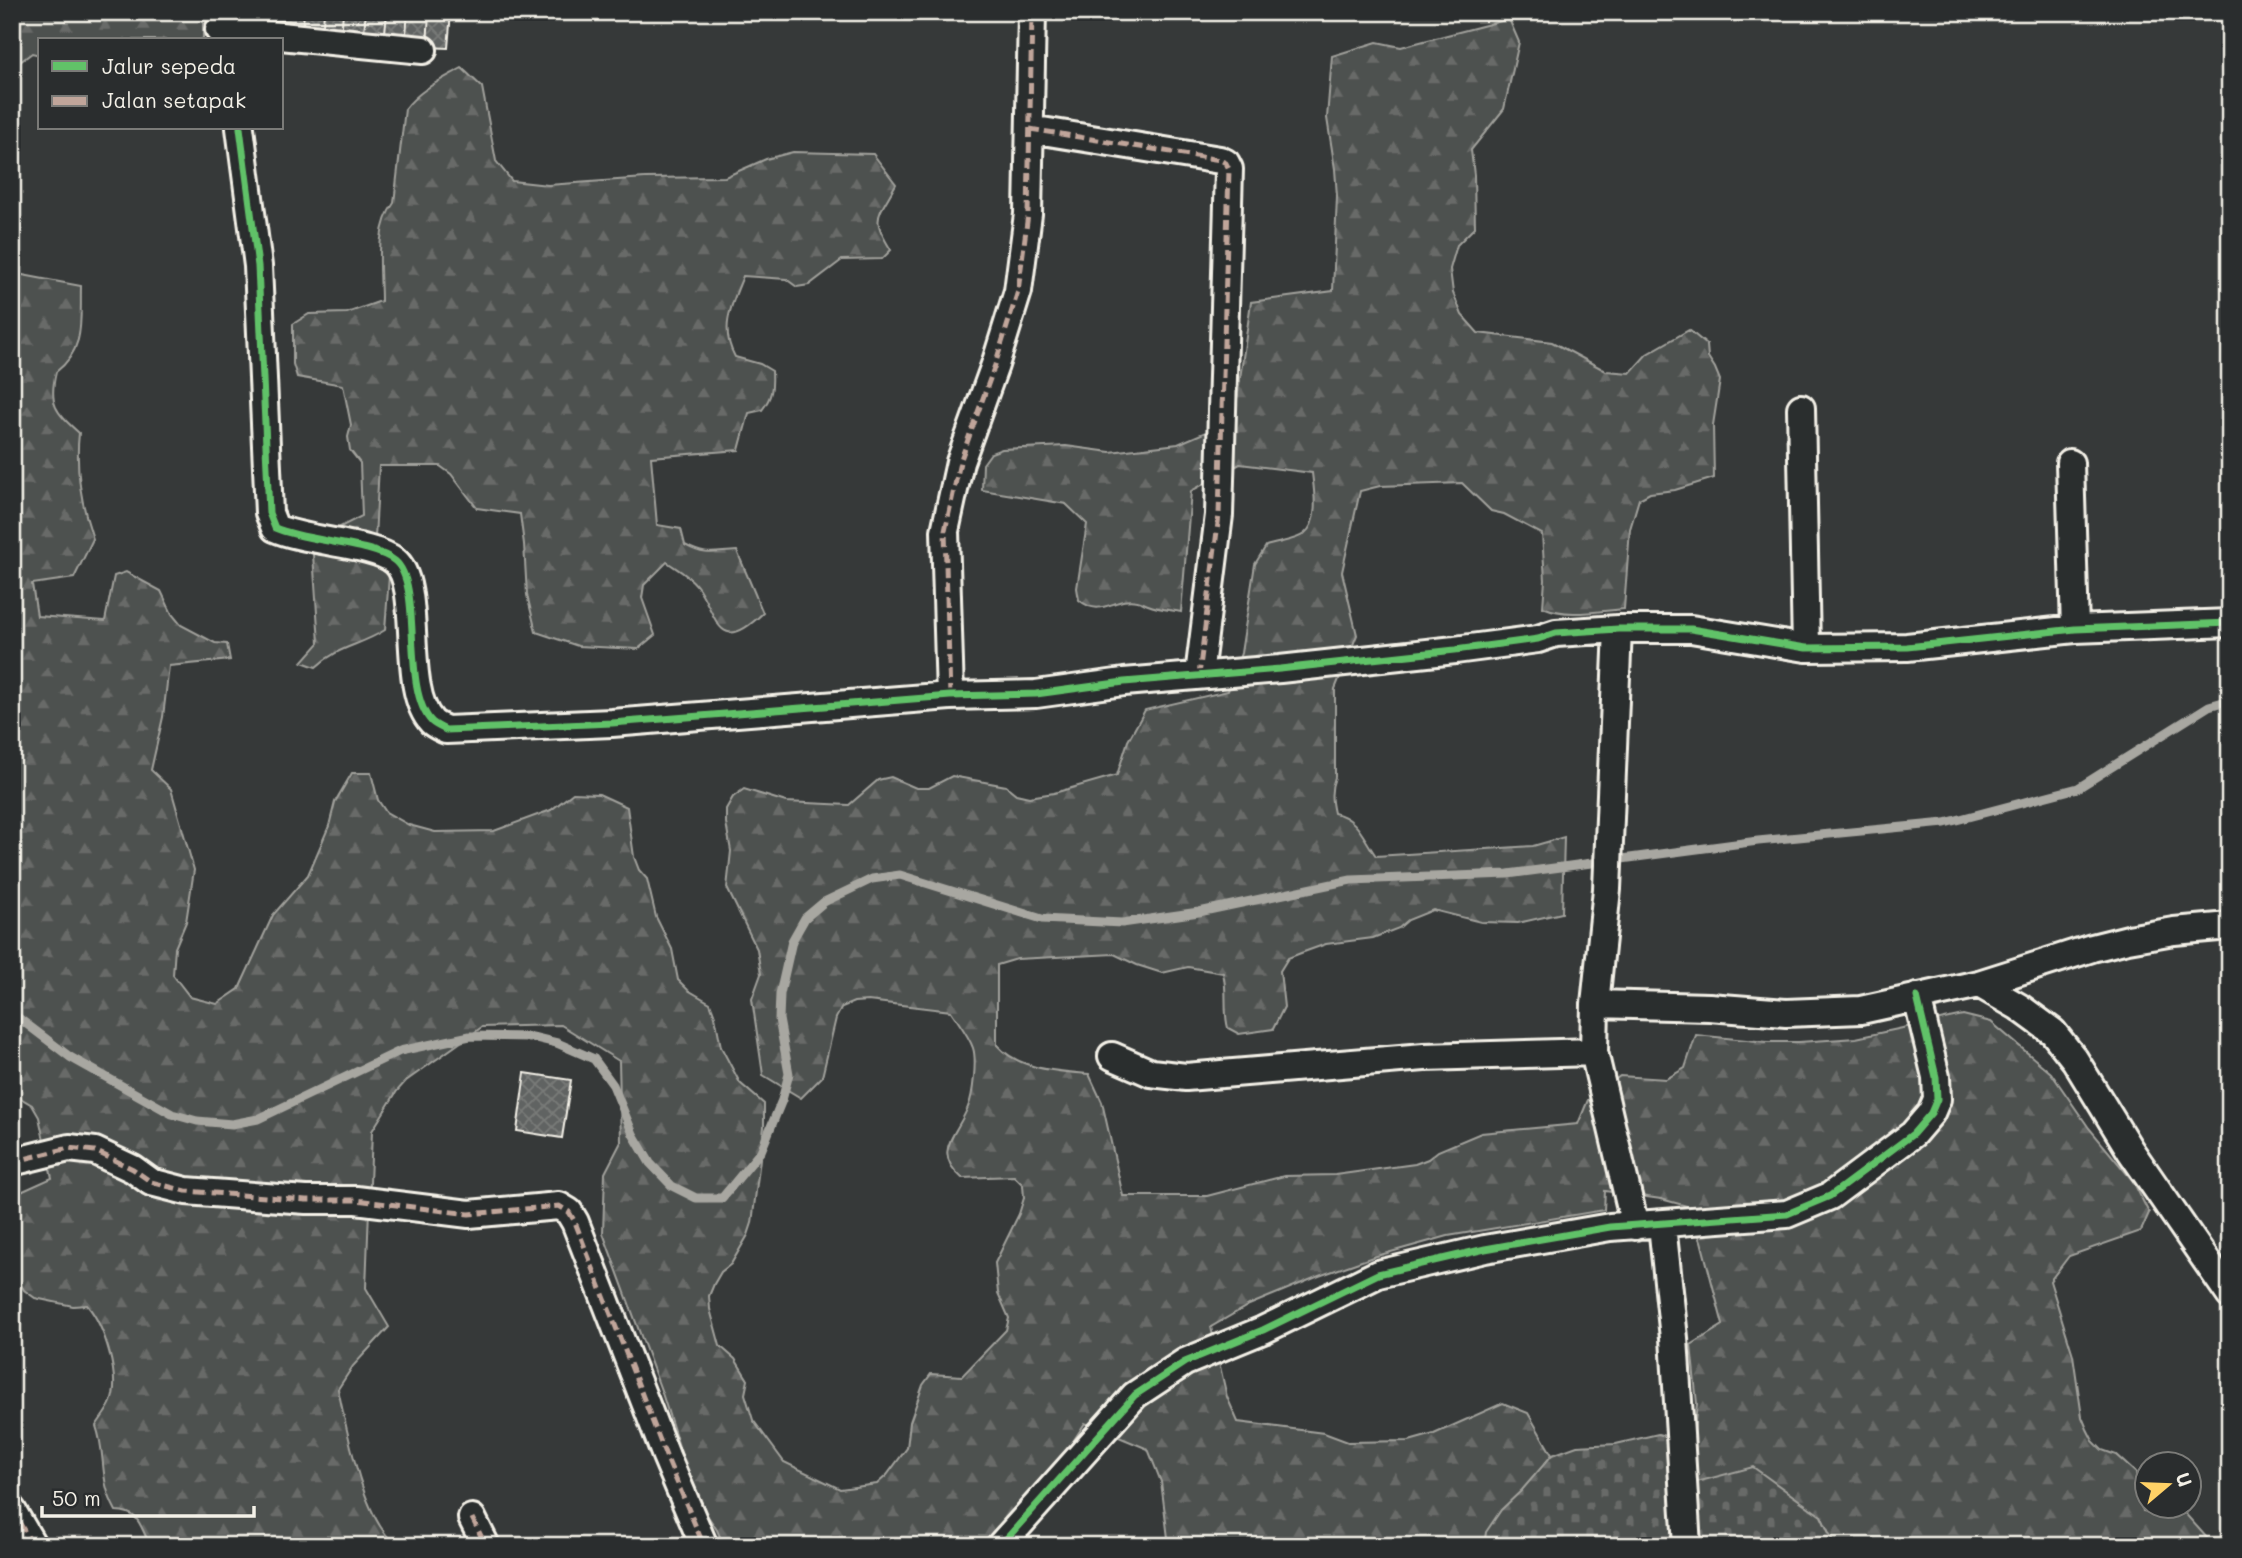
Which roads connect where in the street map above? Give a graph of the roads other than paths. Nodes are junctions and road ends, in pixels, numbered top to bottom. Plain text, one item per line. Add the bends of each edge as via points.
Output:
1 (1032, 12) edge
2 (219, 27) edge
3 (423, 50) dead end
4 (1030, 129) junction
5 (240, 130) edge
6 (1801, 408) dead end
7 (2070, 463) dead end
8 (2230, 623) edge
9 (1618, 629) junction
10 (2075, 629) junction
11 (1806, 648) junction
12 (1199, 675) junction
13 (950, 696) junction
14 (2230, 926) edge
15 (1979, 984) junction
16 (1917, 997) junction
17 (1595, 1003) junction
18 (1594, 1052) junction
19 (1112, 1056) dead end
20 (12, 1162) edge
21 (1662, 1225) junction
22 (1635, 1226) junction
23 (2230, 1295) edge
24 (12, 1510) edge
25 (472, 1518) dead end
26 (33, 1546) edge
27 (486, 1546) edge
28 (704, 1546) edge
29 (1000, 1546) edge
30 (1687, 1546) edge

1 - 4 street
2 - 3 street
4 - 12 street via 1220,160 1229,169 1219,515
4 - 13 street via 1028,214 1018,291 960,462 945,531
5 - 13 street via 258,266 270,513 275,528 291,535 381,552 396,562 406,579 417,685 432,722 446,730 598,724
6 - 11 street
7 - 10 street
8 - 10 street
9 - 11 street via 1691,629
9 - 12 street
9 - 17 street via 1607,889
10 - 11 street via 1907,647
12 - 13 street via 1036,694
14 - 15 street via 2129,939
15 - 16 street
15 - 23 street via 2053,1032 2075,1059 2130,1150
16 - 17 street via 1861,1010 1786,1013
16 - 21 street via 1937,1099 1913,1134 1830,1196 1787,1214
17 - 18 street
18 - 19 street via 1424,1058 1186,1077 1151,1073
18 - 22 street
20 - 28 street via 69,1149 95,1151 151,1182 186,1191 356,1199 469,1214 559,1206 575,1222
21 - 22 street
21 - 30 street
22 - 29 street via 1547,1237 1378,1274 1185,1362 1135,1395
24 - 26 street
25 - 27 street

